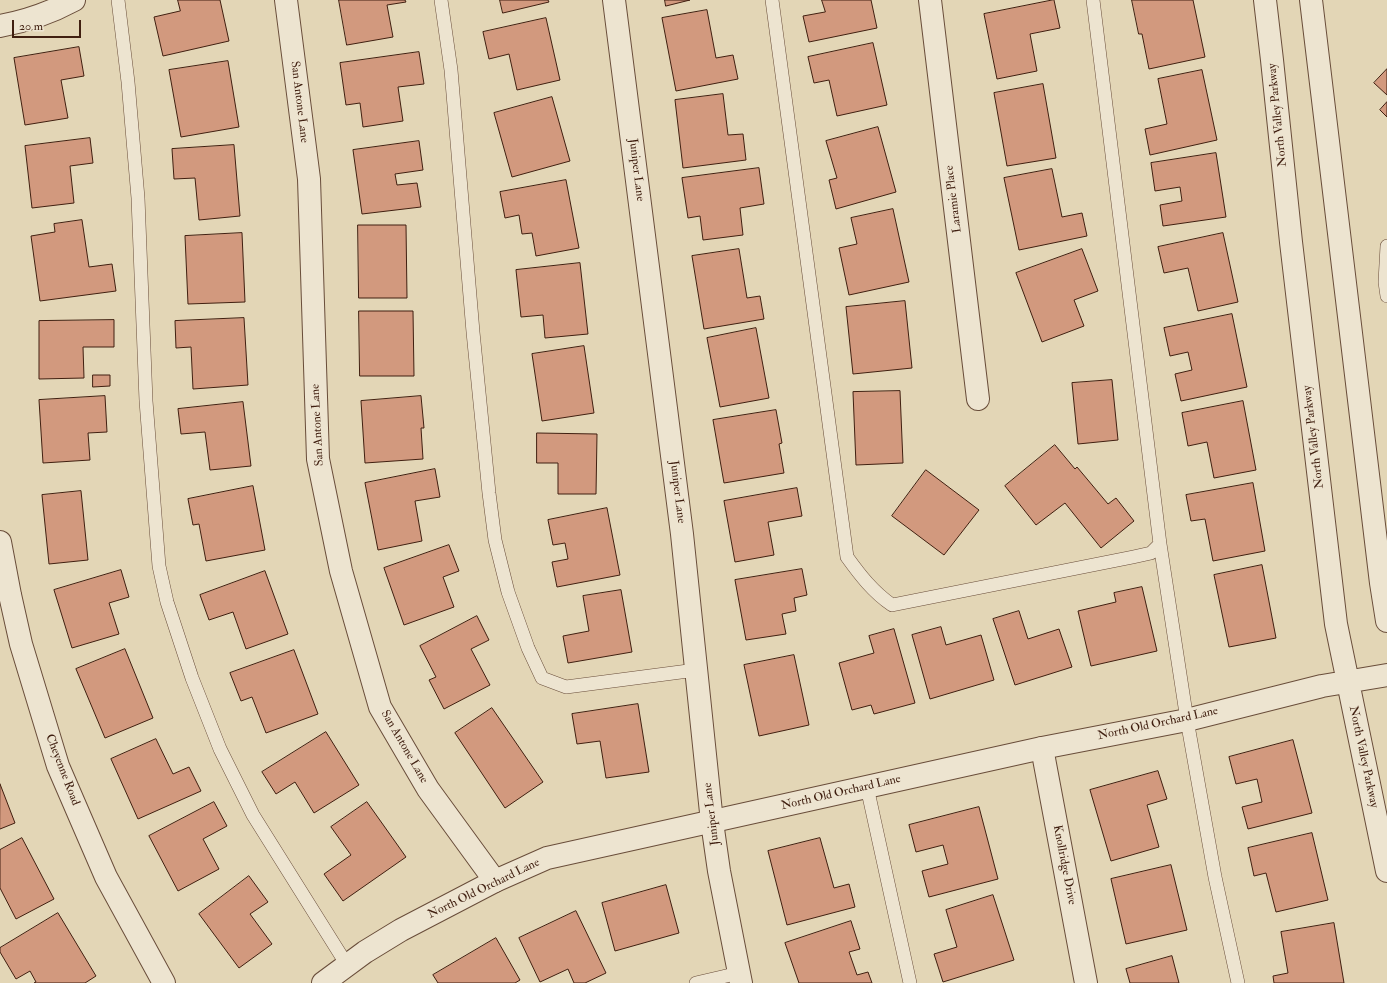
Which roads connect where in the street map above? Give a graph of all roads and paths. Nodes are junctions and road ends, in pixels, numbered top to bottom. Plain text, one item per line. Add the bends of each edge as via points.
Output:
1 (74, 0) edge
2 (118, 0) edge
3 (286, 0) edge
4 (441, 0) edge
5 (614, 0) edge
6 (772, 0) edge
7 (930, 0) edge
8 (1093, 0) edge
9 (1265, 0) edge
10 (1311, 0) edge
11 (0, 26) edge
12 (1387, 246) edge
13 (1387, 296) edge
14 (978, 399) dead end
15 (0, 542) edge
16 (1160, 544) junction
17 (1387, 621) edge
18 (696, 670) junction
19 (1387, 675) edge
20 (1348, 681) junction
21 (1188, 720) junction
22 (1042, 748) junction
23 (867, 787) junction
24 (712, 822) junction
25 (1387, 871) edge
26 (495, 881) junction
27 (347, 965) junction
28 (740, 978) edge
29 (164, 983) edge
30 (324, 983) edge
31 (696, 983) edge
32 (910, 983) edge
33 (1086, 983) edge
34 (1238, 983) edge

1 - 11 street via 29,20
2 - 27 lane via 138,198 146,401 158,566 192,678 220,749 253,816
3 - 26 street, San Antone Lane via 309,179 318,459 341,570 380,707 428,789
4 - 18 lane via 451,70 488,493 495,540 508,592 528,648 542,678 566,687
5 - 18 street, Juniper Lane via 682,534
6 - 16 lane via 847,557 860,576 892,605 1151,553
7 - 14 street, Laramie Place
8 - 16 lane
9 - 20 street, North Valley Parkway via 1336,624
10 - 17 street
12 - 13 lane
15 - 29 street, Cheyenne Road via 21,644 58,766 106,877
16 - 21 lane
18 - 24 street, Juniper Lane
19 - 20 street, North Old Orchard Lane
20 - 21 street, North Old Orchard Lane
20 - 25 street, North Valley Parkway
21 - 22 street, North Old Orchard Lane
21 - 34 lane via 1215,877
22 - 23 street, North Old Orchard Lane
22 - 33 street, Knollridge Drive
23 - 24 street, North Old Orchard Lane
23 - 32 lane
24 - 26 street, North Old Orchard Lane via 547,858
24 - 28 street, Juniper Lane
26 - 27 street, North Old Orchard Lane via 401,930
27 - 30 street, North Old Orchard Lane
28 - 31 lane

